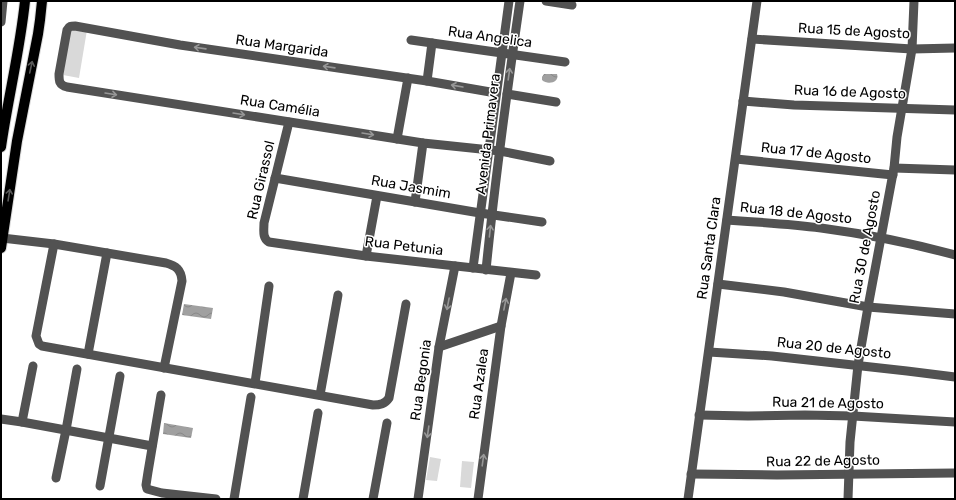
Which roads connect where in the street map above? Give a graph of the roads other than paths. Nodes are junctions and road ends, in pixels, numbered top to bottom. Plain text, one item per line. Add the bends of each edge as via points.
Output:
1 (3, 1) edge
2 (25, 1) edge
3 (42, 1) edge
4 (509, 1) edge
5 (520, 1) edge
6 (546, 1) edge
7 (757, 1) edge
8 (914, 1) edge
9 (572, 5) dead end
10 (1, 22) edge
11 (67, 30) joint
12 (752, 39) junction
13 (411, 40) dead end
14 (432, 43) junction
15 (955, 48) edge
16 (912, 49) junction
17 (502, 53) junction
18 (512, 55) junction
19 (565, 62) dead end
20 (408, 78) junction
21 (427, 81) junction
22 (496, 93) junction
23 (507, 94) junction
24 (5, 99) edge
25 (743, 101) junction
26 (556, 102) dead end
27 (901, 108) junction
28 (955, 110) edge
29 (4, 113) edge
30 (289, 122) junction
31 (397, 139) junction
32 (423, 143) junction
33 (1, 147) edge
34 (489, 149) junction
35 (500, 151) junction
36 (736, 159) junction
37 (550, 161) dead end
38 (955, 170) edge
39 (894, 171) junction
40 (275, 178) junction
41 (378, 196) junction
42 (415, 202) junction
43 (480, 213) junction
44 (492, 214) junction
45 (727, 220) junction
46 (542, 222) dead end
47 (880, 238) junction
48 (269, 242) joint
49 (2, 243) edge
50 (54, 244) junction
51 (107, 253) junction
52 (955, 255) edge
53 (366, 256) junction
54 (455, 266) junction
55 (473, 268) junction
56 (486, 270) junction
57 (511, 273) junction
58 (536, 275) dead end
59 (718, 284) junction
60 (269, 286) dead end
61 (338, 295) dead end
62 (406, 304) dead end
63 (868, 307) junction
64 (955, 314) edge
65 (501, 326) junction
66 (440, 347) junction
67 (709, 352) junction
68 (88, 354) junction
69 (858, 365) junction
70 (33, 366) dead end
71 (164, 368) junction
72 (77, 369) dead end
73 (120, 376) dead end
74 (955, 378) edge
75 (255, 383) junction
76 (161, 394) dead end
77 (320, 395) junction
78 (251, 397) dead end
79 (318, 413) dead end
80 (699, 414) junction
81 (853, 416) junction
82 (1, 419) edge
83 (22, 422) junction
84 (955, 422) edge
85 (387, 423) dead end
86 (66, 430) junction
87 (108, 438) junction
88 (152, 446) junction
89 (955, 473) edge
90 (691, 474) junction
91 (848, 475) junction
92 (56, 478) dead end
93 (100, 486) dead end
94 (216, 499) edge
95 (234, 499) edge
96 (302, 499) edge
97 (372, 499) edge
98 (418, 499) edge
99 (478, 499) edge
100 (688, 499) edge
101 (848, 499) edge

1 - 10 street
2 - 24 main road via 20,40
49 -> 3 main road
4 - 17 street, Avenida Primavera
5 - 18 street, Avenida Primavera
6 - 9 street
7 - 12 street, Rua Santa Clara
8 - 16 street, Rua 30 de Agosto
20 -> 11 street, Rua Margarida via 180,45 81,27 70,26
11 -> 30 street, Rua Camélia via 59,74 62,85
12 - 16 street, Rua 15 de Agosto
12 - 25 street, Rua Santa Clara
13 - 14 street, Rua Angelica
14 - 17 street, Rua Angelica
14 - 21 street
15 - 16 street, Rua 15 de Agosto
16 - 27 street, Rua 30 de Agosto
17 - 18 street, Rua Angelica
17 - 22 street, Avenida Primavera
18 - 19 street, Rua Angelica
23 -> 18 street, Avenida Primavera
20 - 21 street, Rua Margarida
20 - 31 street
22 -> 21 street, Rua Margarida
22 - 34 street, Avenida Primavera
23 - 26 street
23 - 35 street, Avenida Primavera
24 - 29 main road
25 - 27 street, Rua 16 de Agosto
25 - 36 street, Rua Santa Clara
27 - 28 street, Rua 16 de Agosto
27 - 39 street, Rua 30 de Agosto
29 - 33 main road
30 -> 31 street, Rua Camélia
30 - 40 street, Rua Girassol
31 - 32 street, Rua Camélia
32 - 34 street, Rua Camélia
32 - 42 street
34 - 35 street, Rua Camélia
34 - 43 street, Avenida Primavera
35 - 37 street, Rua Camélia
35 - 44 street, Avenida Primavera
36 - 39 street, Rua 17 de Agosto
36 - 45 street, Rua Santa Clara
38 - 39 street, Rua 17 de Agosto
39 - 47 street, Rua 30 de Agosto
40 - 41 street, Rua Jasmim
40 - 48 street, Rua Girassol via 264,223 265,238
41 - 42 street, Rua Jasmim
41 - 53 street
42 - 43 street, Rua Jasmim
43 - 44 street, Rua Jasmim
43 - 55 street, Avenida Primavera
44 - 46 street, Rua Jasmim
56 -> 44 street, Avenida Primavera
45 - 47 street, Rua 18 de Agosto via 819,228
45 - 59 street, Rua Santa Clara
47 - 52 street, Rua 18 de Agosto
47 - 63 street, Rua 30 de Agosto
48 - 53 street, Rua Petunia
49 - 50 street
50 - 51 street
50 - 68 street via 37,328 37,340 42,346
51 - 68 street
51 - 71 street via 166,263 175,266 180,272 182,281
53 - 54 street, Rua Petunia
54 - 55 street, Rua Petunia
54 -> 66 street, Rua Begonia
55 - 56 street, Rua Petunia
56 - 57 street, Rua Petunia
57 - 58 street, Rua Petunia
65 -> 57 street, Rua Azalea
59 - 63 street via 784,292
59 - 67 street, Rua Santa Clara
60 - 75 street
61 - 77 street
62 - 77 street via 387,401 373,405
63 - 64 street
63 - 69 street, Rua 30 de Agosto
65 - 66 street
99 -> 65 street, Rua Azalea
66 -> 98 street, Rua Begonia
67 - 69 street, Rua 20 de Agosto
67 - 80 street, Rua Santa Clara
68 - 71 street
69 - 74 street, Rua 20 de Agosto
69 - 81 street, Rua 30 de Agosto
70 - 83 street
71 - 75 street
72 - 86 street
73 - 87 street
75 - 77 street
76 - 88 street
78 - 95 street
79 - 96 street
80 - 81 street, Rua 21 de Agosto
80 - 90 street, Rua Santa Clara
81 - 84 street, Rua 21 de Agosto
81 - 91 street, Rua 30 de Agosto
82 - 83 street
83 - 86 street
85 - 97 street
86 - 87 street
86 - 92 street
87 - 88 street
87 - 93 street
88 - 94 street via 147,489
89 - 91 street, Rua 22 de Agosto
90 - 91 street, Rua 22 de Agosto
90 - 100 street, Rua Santa Clara
91 - 101 street, Rua 30 de Agosto

